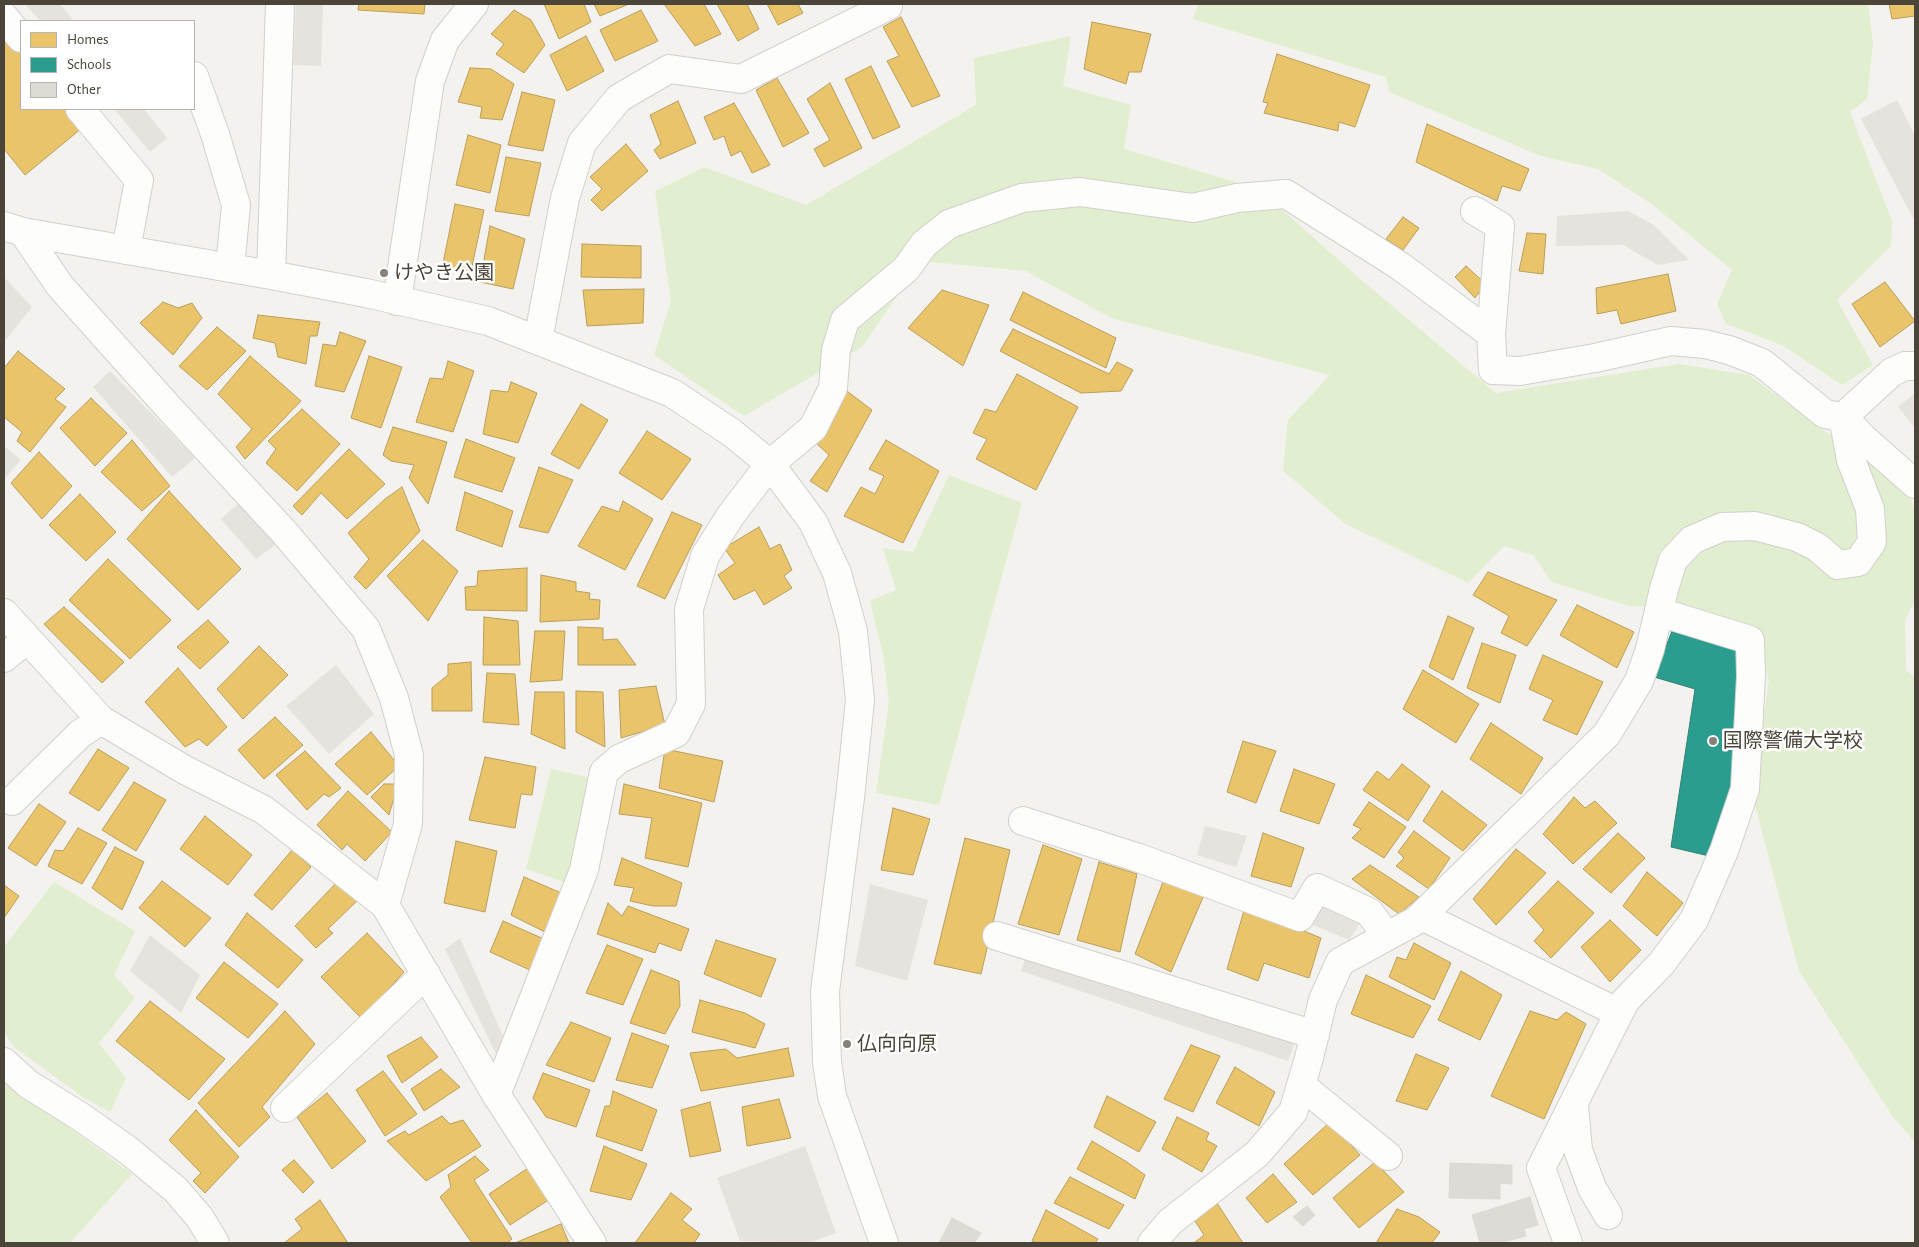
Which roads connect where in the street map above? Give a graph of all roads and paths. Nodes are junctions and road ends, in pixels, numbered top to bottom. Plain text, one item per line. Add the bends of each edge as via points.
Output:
1 (280, 4) edge
2 (474, 4) edge
3 (888, 6) dead end
4 (4, 17) edge
5 (20, 37) edge
6 (195, 79) edge
7 (81, 110) edge
8 (1475, 211) dead end
9 (13, 229) edge
10 (126, 250) junction
11 (230, 268) junction
12 (271, 274) junction
13 (397, 300) junction
14 (1491, 334) junction
15 (538, 340) junction
16 (1915, 366) edge
17 (1843, 417) junction
18 (770, 464) junction
19 (1915, 484) edge
20 (1659, 612) junction
21 (4, 613) edge
22 (27, 639) junction
23 (4, 658) edge
24 (101, 720) junction
25 (12, 802) dead end
26 (1023, 821) dead end
27 (386, 905) junction
28 (1422, 916) junction
29 (997, 936) dead end
30 (1387, 936) junction
31 (426, 974) junction
32 (1619, 1013) junction
33 (1315, 1035) junction
34 (4, 1062) edge
35 (1301, 1085) junction
36 (496, 1095) junction
37 (1574, 1106) junction
38 (284, 1108) dead end
39 (1388, 1156) dead end
40 (1608, 1215) dead end
41 (215, 1243) edge
42 (592, 1243) edge
43 (884, 1243) edge
44 (1152, 1243) edge
45 (1568, 1243) edge

1 - 12 street
2 - 13 street via 445,40 430,81
3 - 15 street via 741,79 670,69 619,98 582,143 565,198
4 - 5 street
6 - 11 street via 236,205
7 - 10 street via 139,180
8 - 14 street via 1500,226
9 - 10 street
9 - 27 street via 170,409 284,532 366,629 394,698 409,755 408,824
10 - 11 street
11 - 12 street
12 - 13 street
13 - 15 street via 488,321
14 - 17 street via 1493,370 1520,371 1671,341 1705,344 1762,363 1825,414
14 - 18 street via 1400,266 1286,194 1237,198 1193,208 1080,192 1022,198 950,224 924,244 906,268 845,320 836,350 833,388 813,428
15 - 18 street via 672,393 732,433
16 - 17 street via 1905,366 1892,372
17 - 19 street
17 - 20 street via 1851,460 1870,510 1872,542 1858,562 1838,565 1817,547 1797,537 1755,526 1722,526 1692,540 1673,560
18 - 36 street via 705,556 689,609 691,704 676,733 620,759 604,772 584,870
18 - 43 street via 813,522 836,573 853,631 860,700 825,991 827,1062 832,1096
20 - 28 street via 1639,681 1607,734
20 - 32 street via 1750,640 1745,789 1724,851 1694,920 1661,964 1625,1001
21 - 22 street
22 - 23 street
22 - 24 street
24 - 25 street via 80,734
24 - 27 street via 185,770 264,810
26 - 30 street via 1139,858 1300,917 1317,888 1370,912
27 - 31 street
28 - 30 street
28 - 32 street
29 - 33 street
30 - 33 street via 1340,962 1323,1000
31 - 36 street
31 - 38 street
32 - 37 street
33 - 35 street
34 - 41 street via 28,1084 113,1139 176,1190 200,1218
35 - 39 street
35 - 44 street via 1293,1112 1257,1154 1170,1222
36 - 42 street
37 - 40 street via 1578,1150 1592,1188
37 - 45 street via 1541,1168

